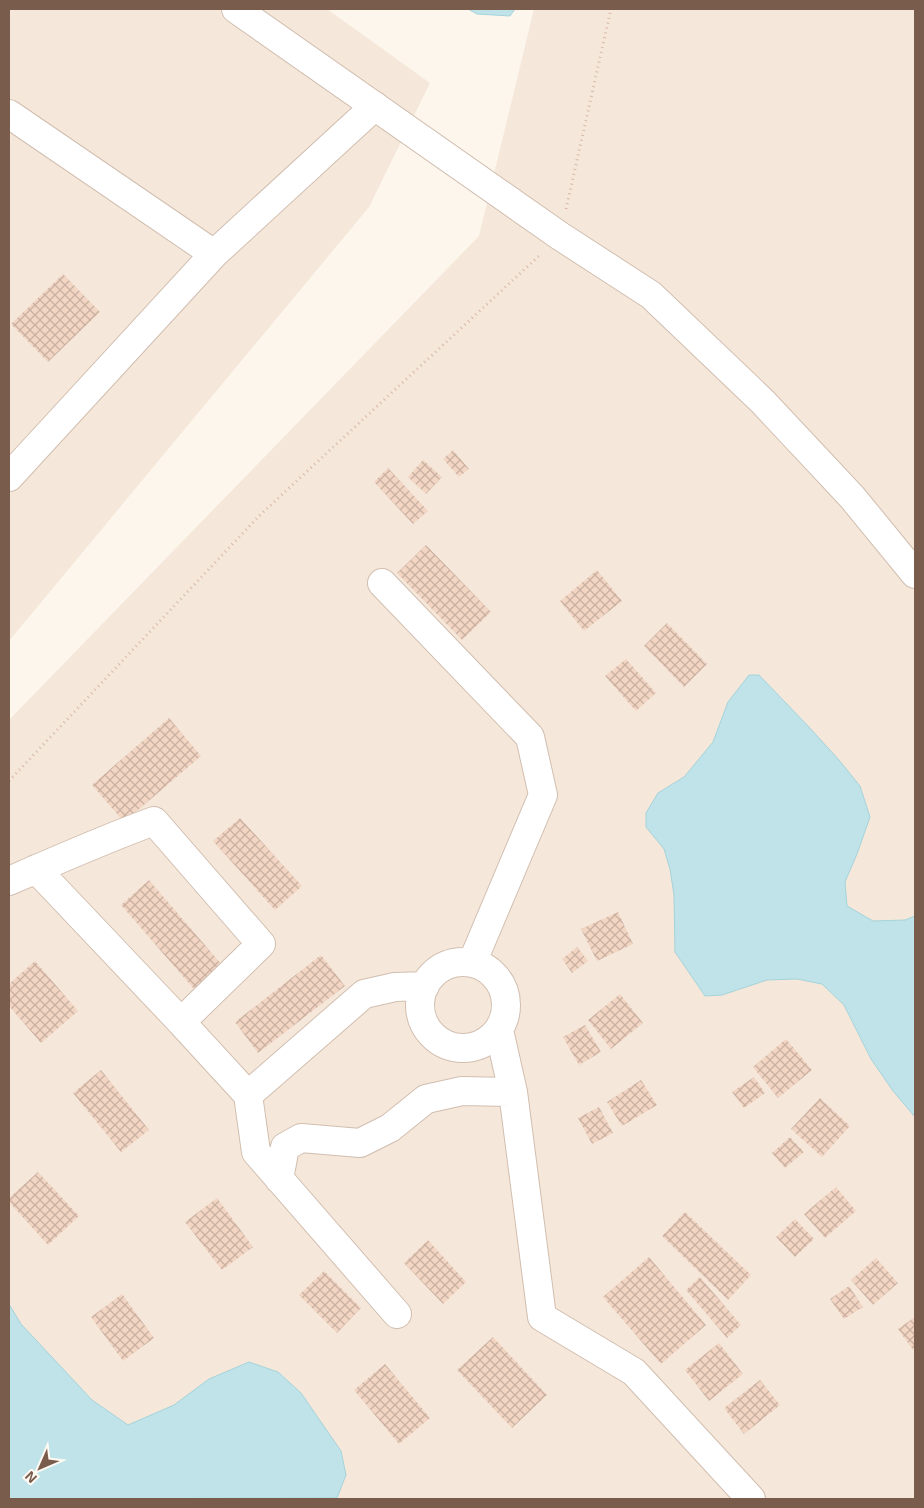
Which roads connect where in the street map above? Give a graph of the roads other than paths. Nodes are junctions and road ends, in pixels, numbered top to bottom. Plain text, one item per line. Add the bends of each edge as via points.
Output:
1 (236, 9) edge
2 (375, 106) junction
3 (9, 114) edge
4 (214, 254) junction
5 (9, 477) edge
6 (915, 574) edge
7 (382, 583) dead end
8 (36, 869) junction
9 (9, 881) edge
10 (472, 963) junction
11 (424, 986) junction
12 (181, 1022) junction
13 (498, 1030) junction
14 (513, 1092) junction
15 (248, 1095) junction
16 (279, 1179) junction
17 (397, 1314) dead end
18 (751, 1499) edge

1 - 2 street
2 - 4 street
2 - 6 street via 560,236 651,295 763,402 852,497
3 - 4 street
4 - 5 street
7 - 10 street via 530,737 537,766 543,795
8 - 9 street
8 - 12 street
8 - 12 street via 154,821 261,944
10 - 11 street via 444,966
10 - 13 street via 491,972 504,989 505,1017
11 - 13 street via 421,1014 436,1038 462,1048 488,1040
11 - 15 street via 394,987 364,994
12 - 15 street
13 - 14 street
14 - 16 street via 462,1091 426,1099 390,1128 360,1143 301,1138 285,1147
14 - 18 street via 542,1317 634,1372
15 - 16 street via 256,1152
16 - 17 street

